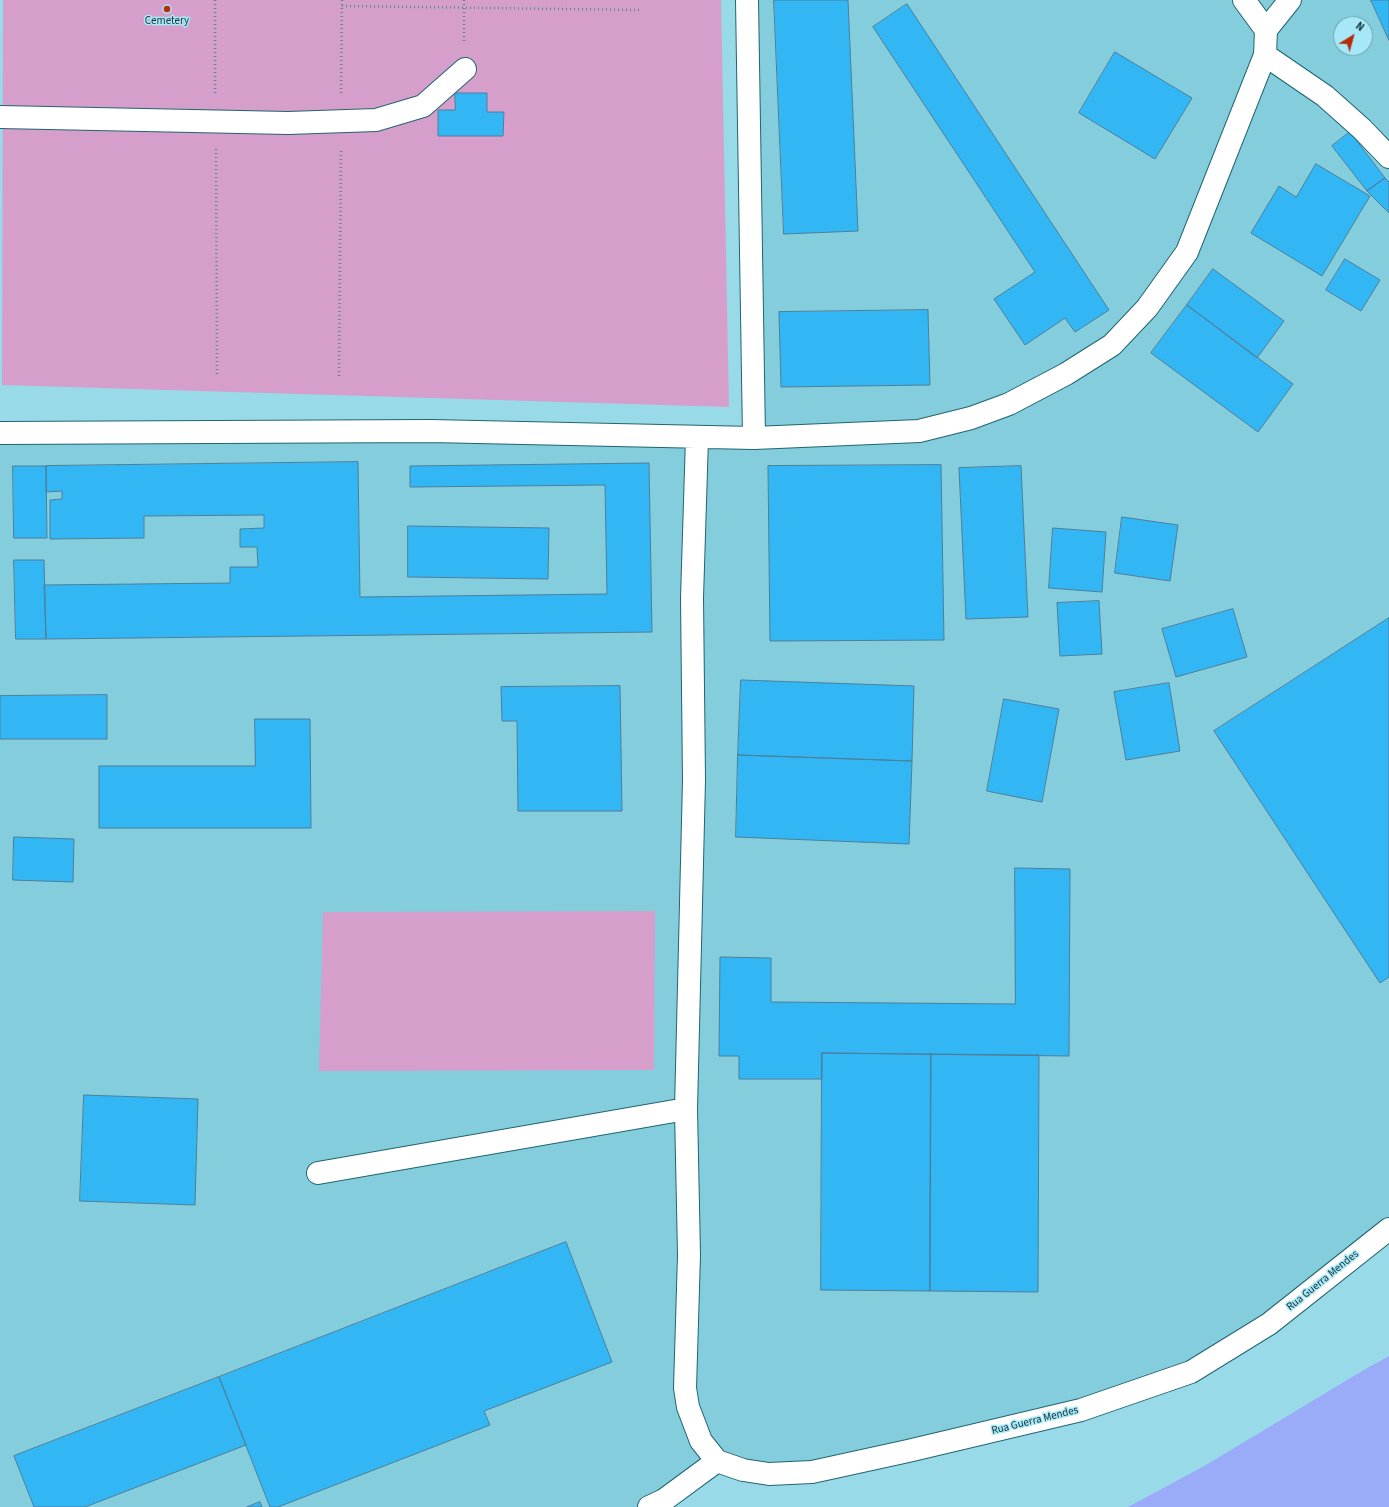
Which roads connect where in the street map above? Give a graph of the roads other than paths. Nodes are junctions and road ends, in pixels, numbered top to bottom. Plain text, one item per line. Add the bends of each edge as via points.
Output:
1 (747, 0) edge
2 (1244, 0) edge
3 (1290, 0) edge
4 (1266, 30) junction
5 (1265, 55) junction
6 (465, 69) road end
7 (0, 117) edge
8 (1389, 157) edge
9 (0, 433) edge
10 (697, 438) junction
11 (754, 438) junction
12 (686, 1108) junction
13 (318, 1173) dead end
14 (1389, 1229) edge
15 (717, 1461) junction
16 (649, 1507) edge

1 - 11 street
2 - 4 street
3 - 4 street
4 - 5 street
5 - 8 street via 1325,96
5 - 11 street via 1187,252 1148,308 1112,345 1009,404 971,418 919,431
6 - 7 street via 423,106 376,120 288,123
9 - 10 street via 430,431
10 - 11 street
10 - 12 street via 692,598 694,780
12 - 13 street
12 - 15 street via 689,1255 685,1388 688,1407 701,1441
14 - 15 street, Rua Guerra Mendes via 1270,1324 1191,1372 1081,1410 812,1472 769,1474 743,1470
15 - 16 street via 664,1500

